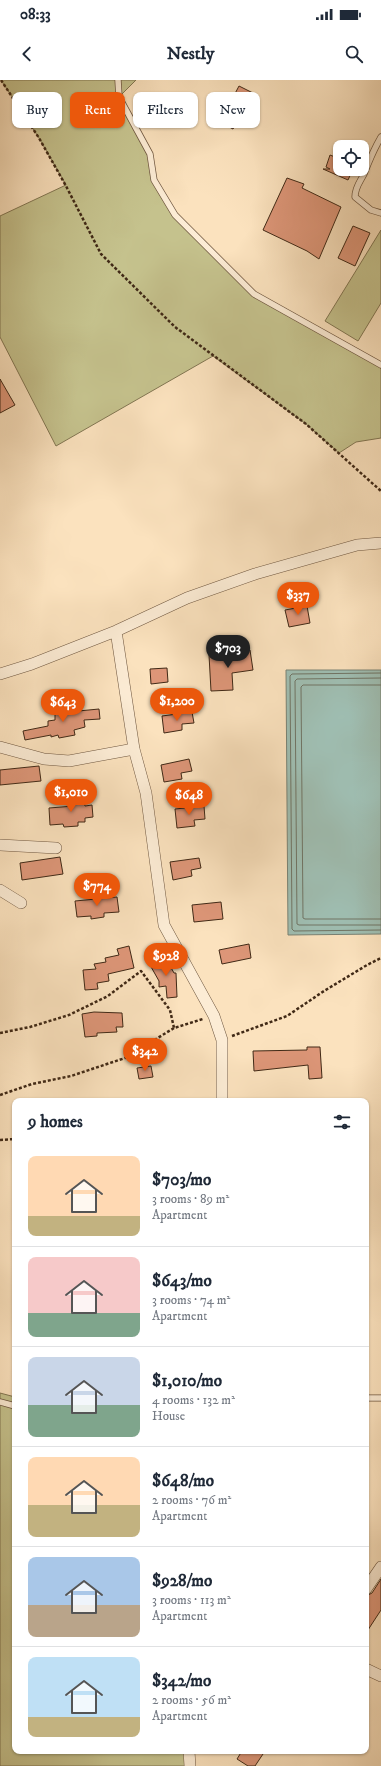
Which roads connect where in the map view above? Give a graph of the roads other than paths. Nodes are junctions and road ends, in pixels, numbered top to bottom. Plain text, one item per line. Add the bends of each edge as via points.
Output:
1 (118, 80) edge
2 (381, 137) edge
3 (381, 213) edge
4 (381, 365) edge
5 (381, 543) edge
6 (116, 631) junction
7 (0, 674) edge
8 (0, 747) edge
9 (134, 749) junction
10 (0, 846) edge
11 (56, 848) dead end
12 (0, 890) edge
13 (21, 903) dead end
14 (222, 1098) edge
15 (369, 1398) edge
16 (381, 1398) edge
17 (0, 1402) edge
18 (12, 1405) edge
19 (381, 1567) edge
20 (369, 1585) edge
21 (369, 1670) edge
22 (381, 1676) edge
23 (189, 1754) edge
24 (190, 1766) edge

1 - 4 lane via 119,97 150,154 154,180 175,215 254,294
2 - 3 lane via 358,182 355,197 370,210
5 - 6 street via 357,545 255,574 187,598
6 - 7 street
6 - 9 street
8 - 9 street via 44,759 69,761
9 - 14 street via 146,793 164,925 214,1016 222,1040
10 - 11 street
12 - 13 street
15 - 16 lane
17 - 18 lane
19 - 20 street
21 - 22 street
23 - 24 street

